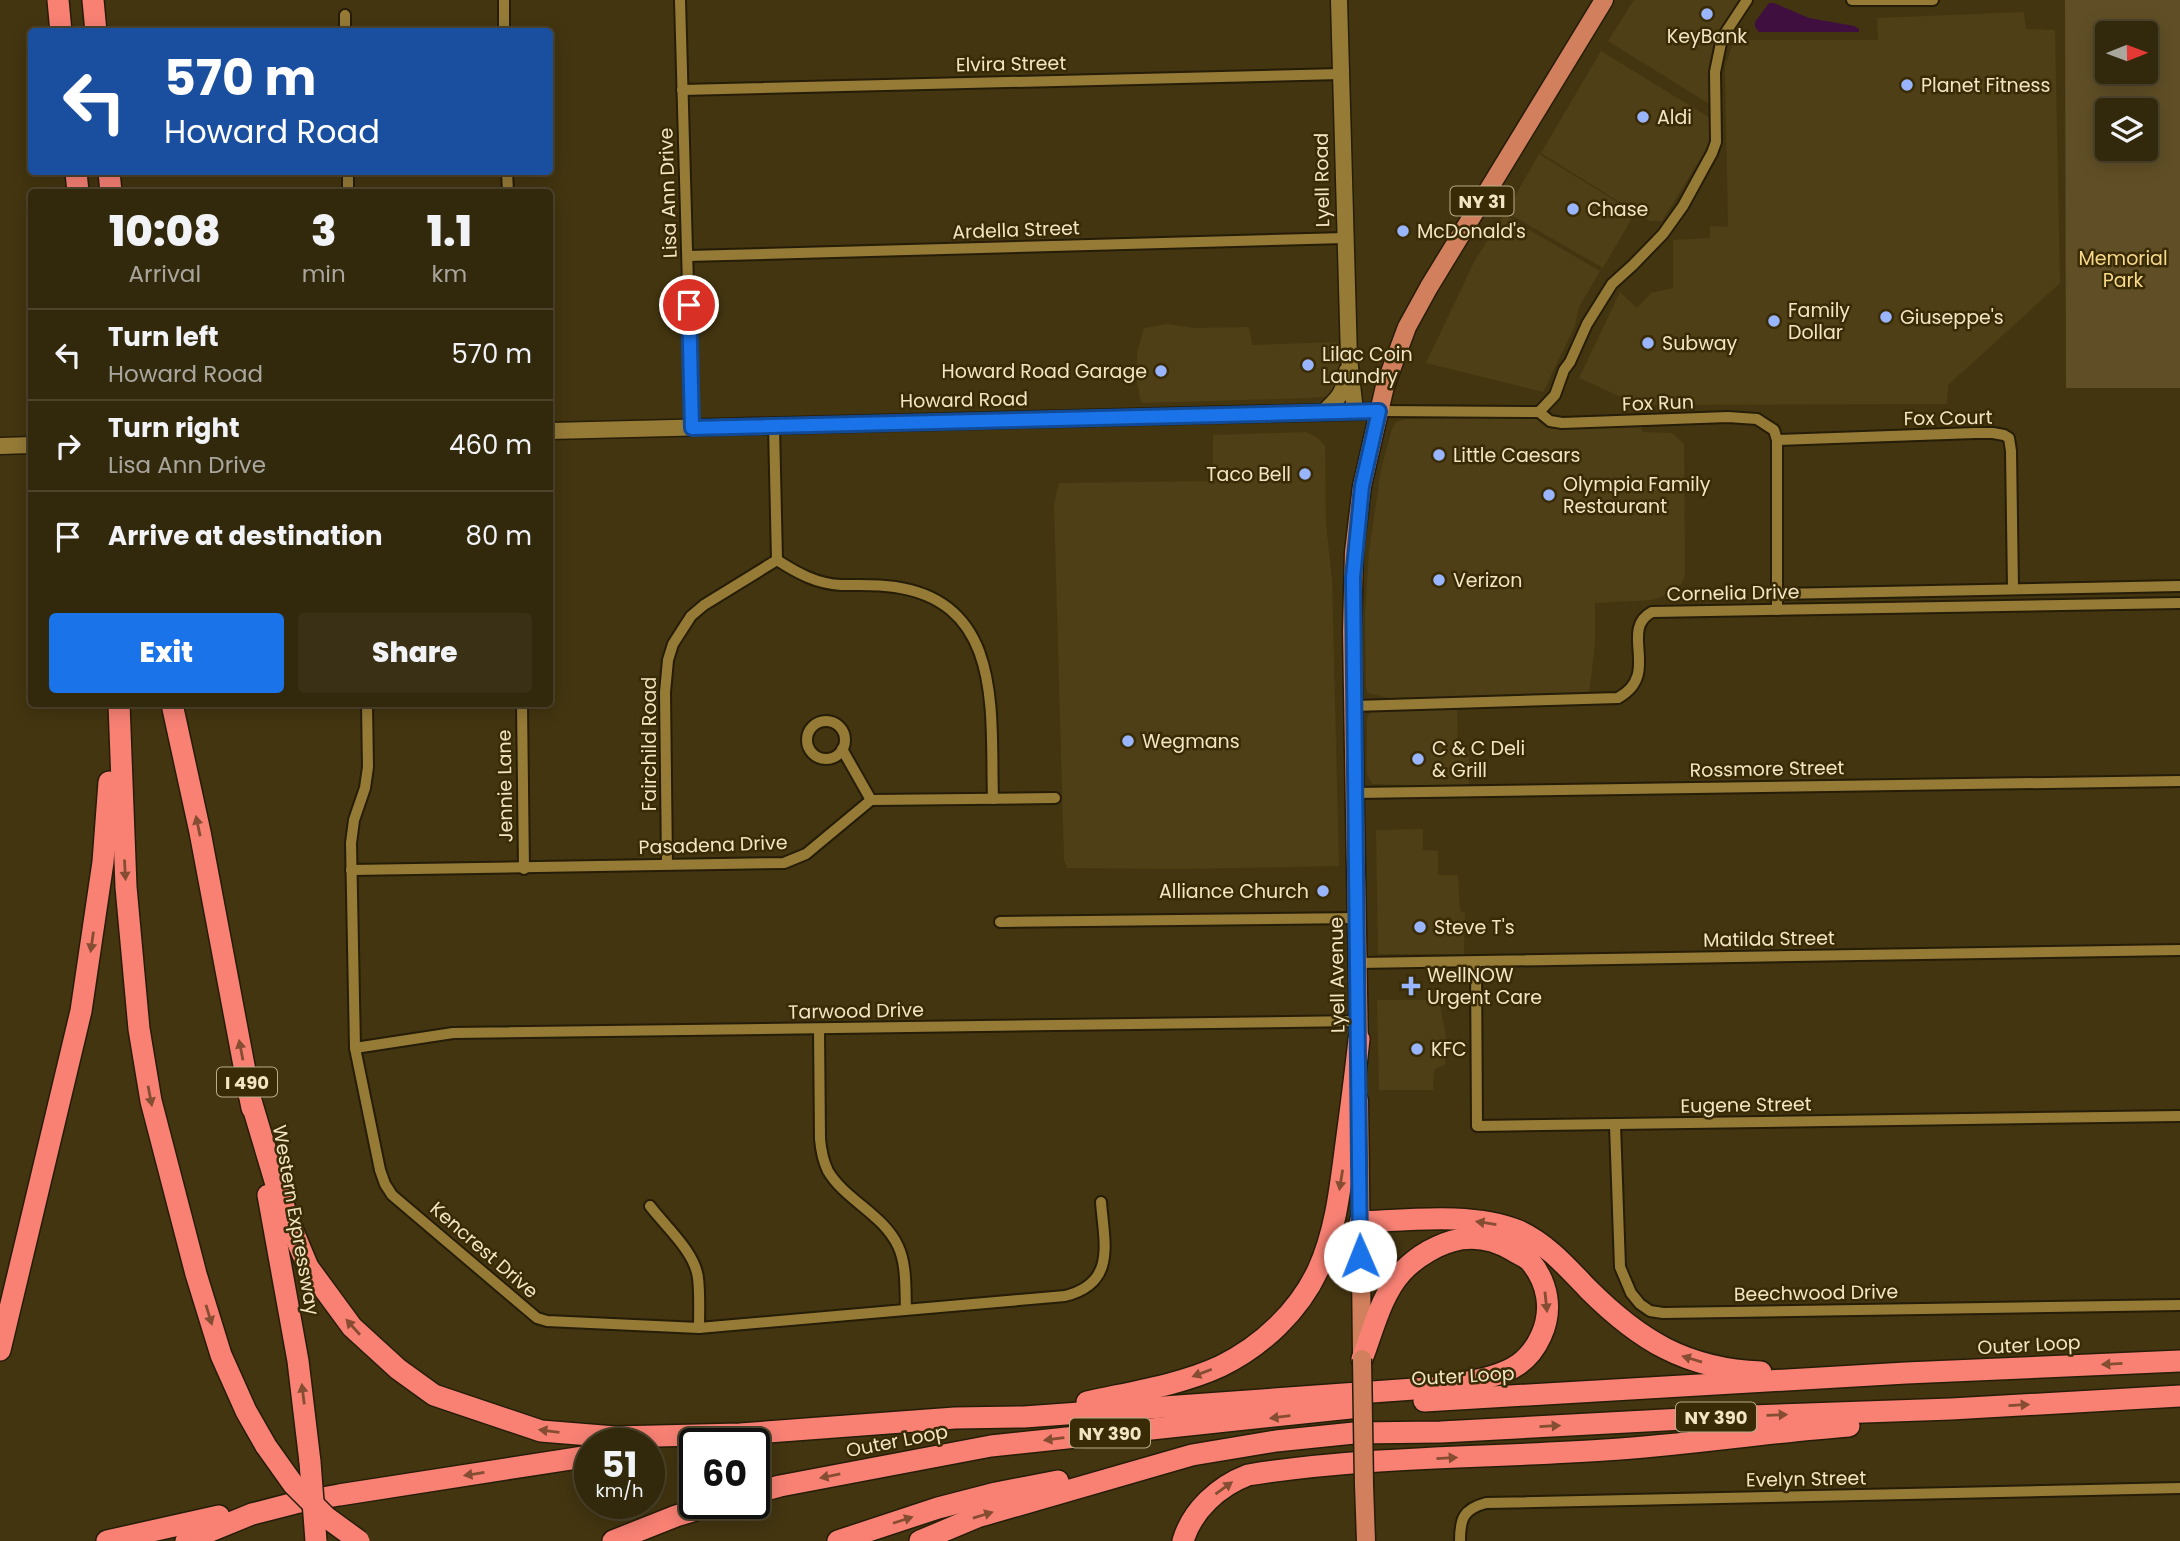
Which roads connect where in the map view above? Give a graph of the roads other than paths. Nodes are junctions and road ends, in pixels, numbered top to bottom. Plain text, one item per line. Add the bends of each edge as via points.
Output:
1 (58, 0) edge
2 (93, 0) edge
3 (504, 0) edge
4 (680, 0) edge
5 (1339, 0) edge
6 (1604, 0) edge
7 (1747, 0) edge
8 (1852, 0) edge
9 (1933, 0) edge
10 (345, 15) dead end
11 (61, 28) edge
12 (96, 28) edge
13 (345, 28) edge
14 (504, 28) edge
15 (1341, 74) junction
16 (682, 90) junction
17 (1345, 238) junction
18 (688, 256) junction
19 (1349, 358) junction
20 (1355, 411) junction
21 (1379, 411) junction
22 (1538, 411) junction
23 (1324, 412) junction
24 (774, 426) junction
25 (692, 428) junction
26 (553, 430) edge
27 (1777, 440) junction
28 (28, 445) edge
29 (0, 446) edge
30 (778, 560) junction
31 (2180, 586) edge
32 (2012, 589) junction
33 (1777, 594) junction
34 (2180, 604) edge
35 (1777, 610) junction
36 (1354, 706) junction
37 (117, 707) edge
38 (117, 707) edge
39 (173, 707) edge
40 (367, 707) edge
41 (522, 707) edge
42 (842, 749) dead end
43 (2180, 781) edge
44 (1355, 793) junction
45 (1055, 798) dead end
46 (993, 799) junction
47 (871, 800) junction
48 (667, 864) junction
49 (524, 869) junction
50 (351, 870) junction
51 (1357, 918) junction
52 (1000, 922) dead end
53 (2180, 950) edge
54 (1476, 962) junction
55 (1358, 963) junction
56 (819, 1029) junction
57 (1359, 1030) junction
58 (355, 1048) junction
59 (249, 1094) junction
60 (2180, 1116) edge
61 (1615, 1125) junction
62 (41, 1178) junction
63 (1101, 1202) dead end
64 (650, 1206) dead end
65 (1360, 1222) junction
66 (2180, 1305) edge
67 (0, 1306) edge
68 (906, 1309) junction
69 (699, 1328) junction
70 (0, 1350) edge
71 (1362, 1359) junction
72 (2180, 1361) edge
73 (1906, 1373) junction
74 (1443, 1387) junction
75 (2180, 1396) edge
76 (1470, 1399) junction
77 (1951, 1409) junction
78 (1024, 1417) junction
79 (770, 1432) edge
80 (679, 1435) edge
81 (1192, 1455) junction
82 (574, 1458) edge
83 (310, 1462) junction
84 (770, 1489) edge
85 (2180, 1489) edge
86 (252, 1514) junction
87 (679, 1515) edge
88 (107, 1541) edge
89 (186, 1541) edge
90 (309, 1541) edge
91 (316, 1541) edge
92 (359, 1541) edge
93 (613, 1541) edge
94 (838, 1541) edge
95 (920, 1541) edge
96 (1183, 1541) edge
97 (1366, 1541) edge
98 (1460, 1541) edge

1 - 11 highway
2 - 12 highway
3 - 14 street
4 - 16 street, Lisa Ann Drive
5 - 15 main road, Lyell Road
6 - 21 main road, NY 31 via 1407,327
7 - 22 street via 1723,38 1715,72 1716,142 1712,153 1663,234 1612,284 1587,324 1555,395
8 - 9 street
10 - 13 street
15 - 16 street, Elvira Street
15 - 17 main road, Lyell Road
16 - 18 street, Lisa Ann Drive
17 - 18 street, Ardella Street
17 - 19 main road, Lyell Road
18 - 25 street, Lisa Ann Drive
19 - 20 main road, Lyell Road
19 - 23 main road, Lyell Road via 1345,387
20 - 21 main road, Howard Road
20 - 23 main road, Howard Road
21 - 22 street, Fox Run
21 - 36 main road, Lyell Avenue / NY 31 via 1362,486 1354,552
22 - 27 street, Fox Run via 1550,421 1562,423 1757,419 1774,430
23 - 24 main road, Howard Road
24 - 25 main road, Howard Road
24 - 30 street
25 - 26 main road, Howard Road
27 - 32 street, Fox Court via 1975,433 2009,438
27 - 33 street
28 - 29 main road
30 - 46 street via 798,574 838,585 894,586 924,593 962,622 987,673
30 - 48 street, Fairchild Road via 704,605 673,644 665,692
31 - 32 street
32 - 33 street
33 - 35 street
34 - 35 street, Cornelia Drive
35 - 36 street, Cornelia Drive via 1652,612 1638,624 1637,678 1618,698
36 - 44 main road, Lyell Avenue / NY 31
37 -> 62 highway via 103,862 81,1011
38 -> 92 highway, bridge via 139,1029 151,1101 196,1273 221,1355 266,1446 326,1517
59 -> 39 highway, Western Expressway / I 490
40 - 50 street, Kencrest Drive via 368,766 354,820
41 - 49 street, Jennie Lane
42 - 47 street
43 - 44 street, Rossmore Street
44 - 51 main road, Lyell Avenue / NY 31
45 - 46 street
46 - 47 street
47 - 48 street, Pasadena Drive via 797,860
48 - 49 street, Pasadena Drive
49 - 50 street, Pasadena Drive
50 - 58 street, Kencrest Drive
51 - 52 street
51 - 55 main road, Lyell Avenue / NY 31
53 - 54 street, Matilda Street
54 - 55 street, Matilda Street
54 - 61 street, Eugene Street via 1477,1126
55 - 57 main road, Lyell Avenue / NY 31
56 - 57 street, Tarwood Drive
56 - 58 street, Tarwood Drive via 453,1033
56 - 68 street via 822,1157 839,1184 893,1237 903,1262
57 - 65 main road, Lyell Avenue / NY 31
57 -> 78 highway via 1338,1202 1319,1268 1295,1307 1261,1340 1221,1366 1185,1379
58 - 69 street, Kencrest Drive via 380,1170 393,1195 527,1311 547,1321
80 -> 59 highway via 615,1437 541,1431 434,1395 398,1369 352,1327 308,1267
83 -> 59 highway, Western Expressway / I 490 via 299,1361
60 - 61 street, Eugene Street
61 - 66 street, Beechwood Drive via 1620,1267 1631,1293 1650,1311
62 - 67 highway
62 - 70 highway
63 - 68 street, Kencrest Drive via 1102,1266 1096,1279 1079,1292
64 - 69 street via 693,1260
65 - 71 main road, Lyell Avenue / NY 31
73 -> 65 highway via 1751,1372 1703,1363 1639,1334 1539,1242 1518,1231 1461,1220
68 - 69 street, Kencrest Drive
71 -> 74 highway via 1387,1294 1401,1273 1430,1250 1463,1238 1498,1241 1528,1259 1542,1280 1549,1303 1546,1325 1536,1348 1518,1365
71 - 97 main road, Lyell Avenue / NY 31, bridge
72 -> 73 highway, Outer Loop / NY 390
73 - 76 highway, Outer Loop / NY 390
74 - 76 highway
74 - 78 highway
77 -> 75 highway, NY 390
76 -> 84 highway, Outer Loop / NY 390 via 991,1446
81 -> 77 highway, NY 390 via 1354,1433
96 -> 77 highway via 1199,1510 1219,1491 1248,1475 1335,1465 1701,1443 1910,1421
78 - 79 highway
94 -> 81 highway via 996,1493
95 -> 81 highway, NY 390 via 977,1517
82 -> 86 highway via 339,1494
83 - 90 highway, bridge
83 - 91 highway, Western Expressway / I 490, bridge
85 - 98 street, Evelyn Street via 1486,1503 1465,1514
86 - 88 highway via 226,1514
86 - 89 highway
87 - 93 highway

